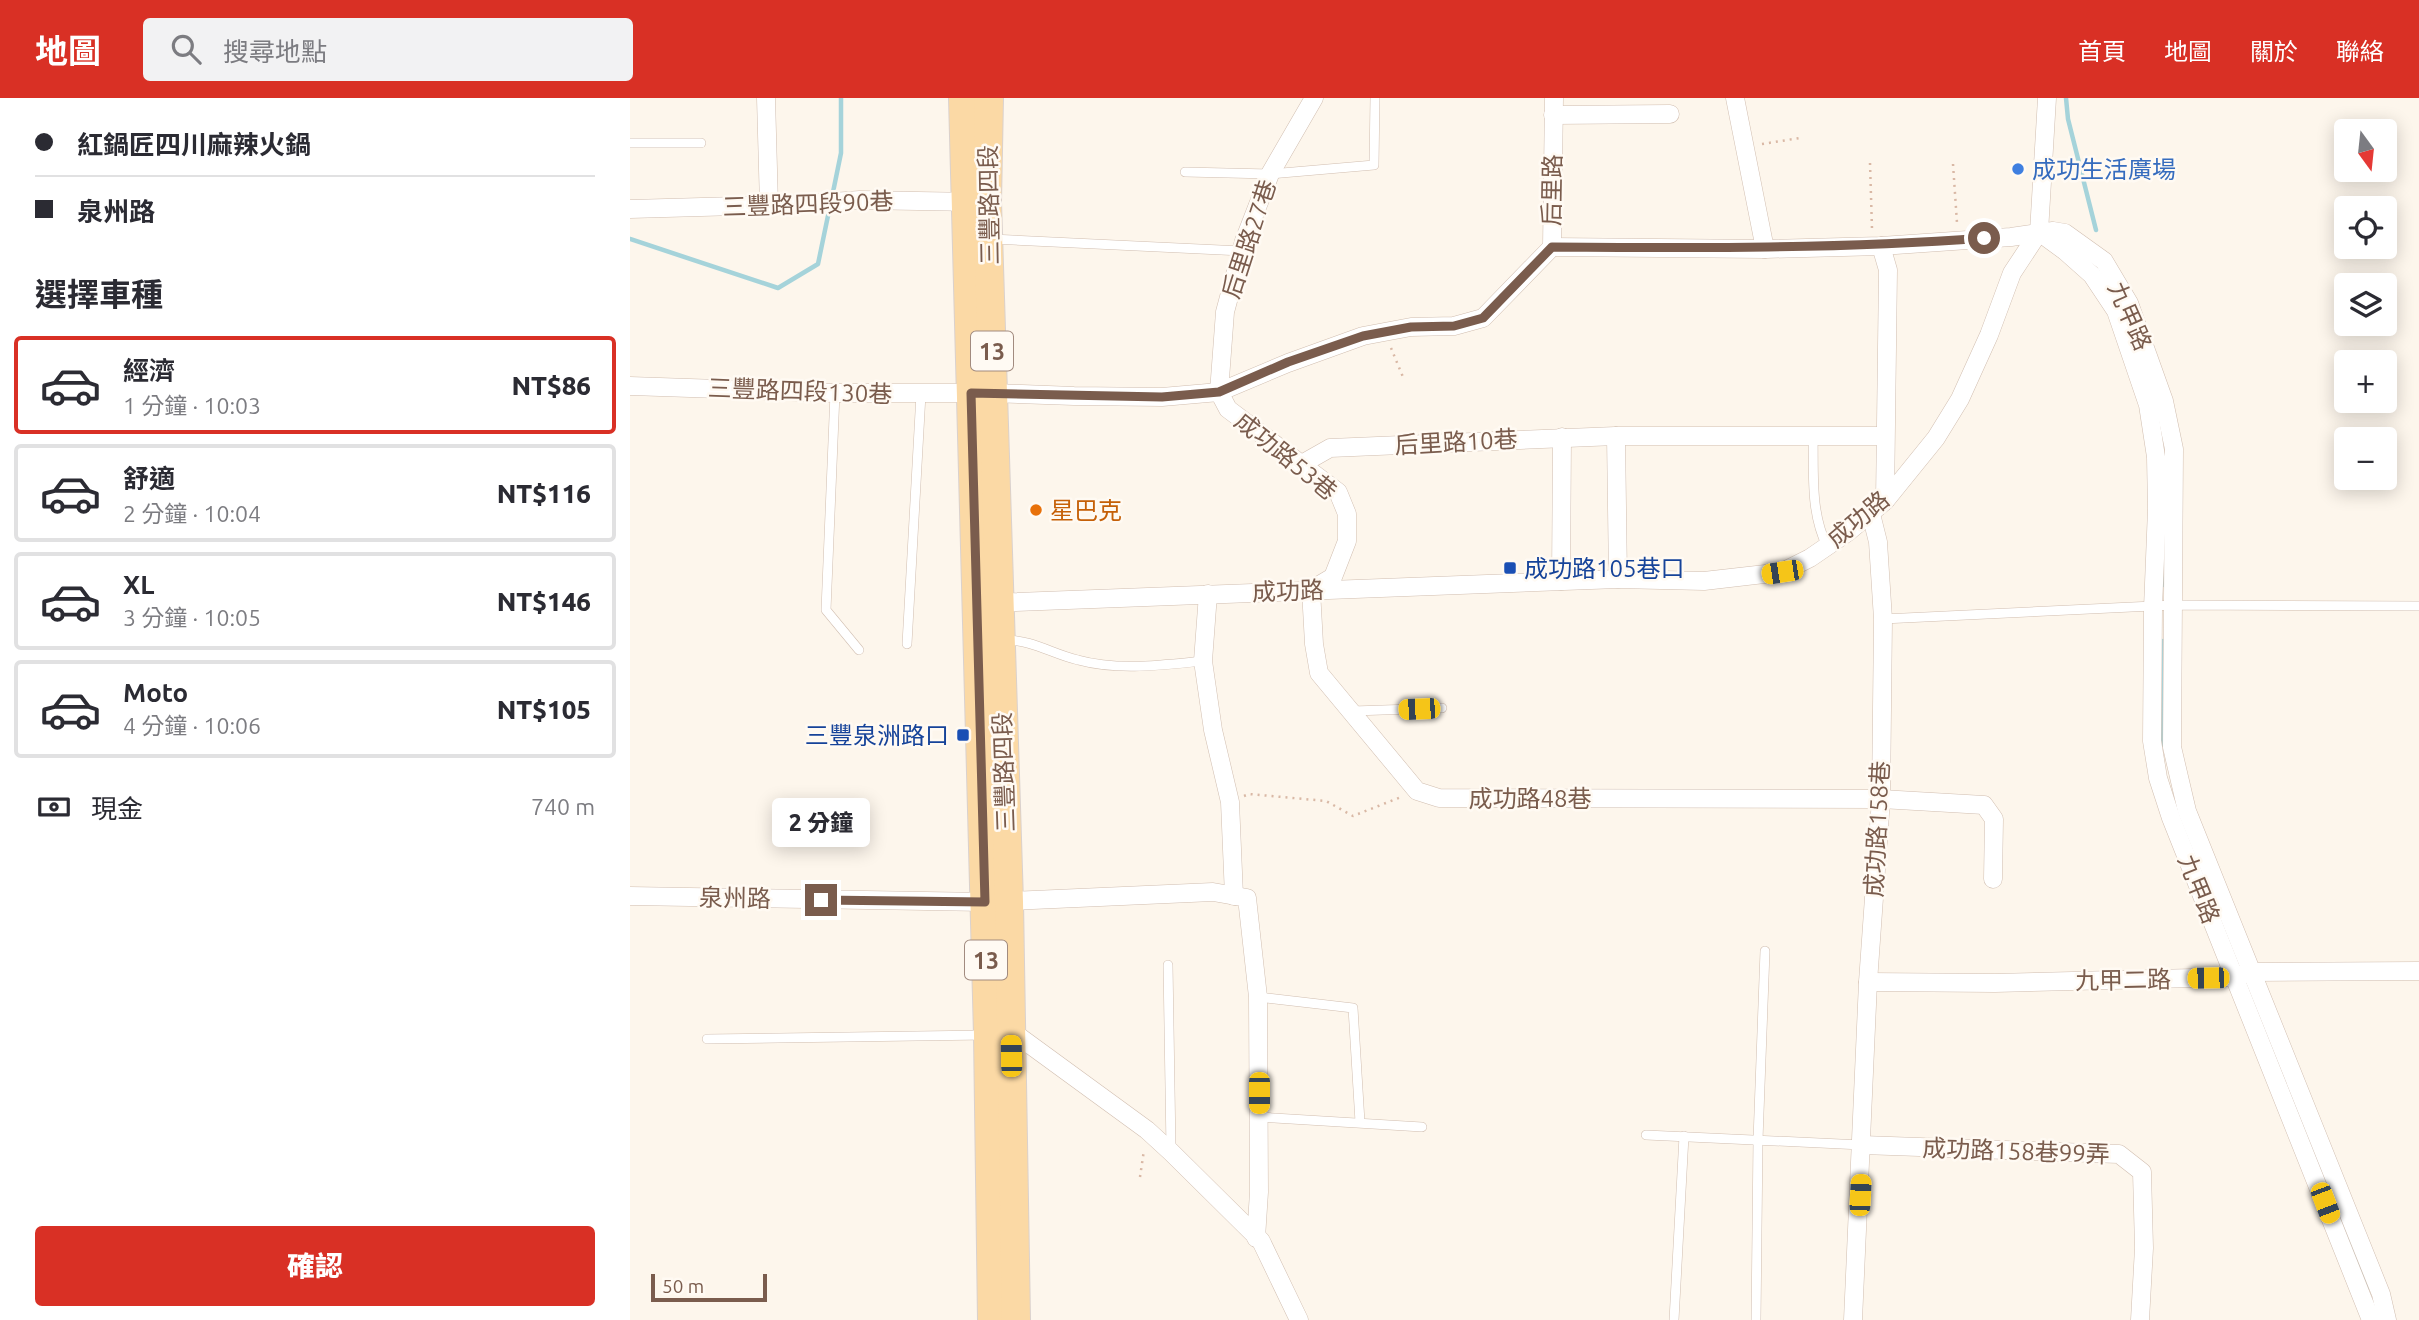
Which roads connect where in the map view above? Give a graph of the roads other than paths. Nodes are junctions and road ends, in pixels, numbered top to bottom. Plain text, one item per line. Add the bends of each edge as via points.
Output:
1 (766, 98) edge
2 (963, 98) edge
3 (989, 98) edge
4 (1314, 98) edge
5 (1375, 98) edge
6 (1735, 98) edge
7 (2047, 98) edge
8 (1554, 107) edge
9 (1670, 114) dead end
10 (630, 143) edge
11 (701, 143) dead end
12 (1185, 172) dead end
13 (1270, 174) junction
14 (976, 202) junction
15 (769, 205) junction
16 (630, 209) edge
17 (2039, 232) junction
18 (989, 239) junction
19 (1877, 246) junction
20 (1552, 247) junction
21 (1765, 249) junction
22 (1242, 251) junction
23 (630, 386) edge
24 (1219, 392) junction
25 (835, 393) junction
26 (982, 393) junction
27 (921, 394) junction
28 (1813, 435) junction
29 (1616, 436) junction
30 (1885, 436) junction
31 (1562, 437) junction
32 (1300, 466) junction
33 (2165, 489) junction
34 (1885, 501) junction
35 (1871, 514) junction
36 (1827, 546) junction
37 (1618, 579) junction
38 (1562, 581) junction
39 (1311, 590) junction
40 (1208, 594) junction
41 (988, 602) junction
42 (2174, 605) junction
43 (2419, 606) edge
44 (2153, 608) junction
45 (1883, 619) junction
46 (1000, 640) junction
47 (907, 644) dead end
48 (859, 650) dead end
49 (1203, 661) junction
50 (1442, 708) dead end
51 (1351, 711) junction
52 (1881, 799) junction
53 (1993, 879) dead end
54 (630, 896) edge
55 (1234, 896) junction
56 (997, 902) junction
57 (1765, 951) dead end
58 (1168, 965) dead end
59 (2419, 971) edge
60 (2243, 975) junction
61 (1868, 982) junction
62 (1258, 997) junction
63 (999, 1032) junction
64 (707, 1039) dead end
65 (2295, 1102) junction
66 (1259, 1117) junction
67 (1360, 1122) junction
68 (1422, 1128) dead end
69 (1646, 1135) dead end
70 (1684, 1136) junction
71 (1758, 1140) junction
72 (1862, 1145) junction
73 (1171, 1152) junction
74 (1256, 1238) junction
75 (992, 1320) edge
76 (1016, 1320) edge
77 (1299, 1320) edge
78 (1674, 1320) edge
79 (1756, 1320) edge
80 (1853, 1320) edge
81 (2140, 1320) edge
82 (2371, 1320) edge
83 (2387, 1320) edge

1 - 15 street
2 - 14 main road, 三豐路四段 / 13
3 - 14 main road, 三豐路四段 / 13
4 - 13 street, 后里路27巷
5 - 13 lane via 1374,165
6 - 21 street
7 - 17 street, 成功路
8 - 9 street
8 - 20 street, 后里路
10 - 11 lane
12 - 13 lane
13 - 22 street, 后里路27巷
14 - 15 street, 三豐路四段90巷 via 860,200
14 - 18 main road, 三豐路四段 / 13
14 - 26 main road, 三豐路四段 / 13
15 - 16 street, 三豐路四段90巷
17 - 19 street
17 - 33 street, 九甲路 via 2092,275 2116,311 2148,405
17 - 34 street, 成功路 via 2012,273 1960,399 1936,438
18 - 22 lane
18 - 26 main road, 三豐路四段 / 13
19 - 21 street
19 - 30 street via 1888,270
20 - 21 street
20 - 24 street, 后里路 via 1483,318 1454,326 1411,327 1363,336
22 - 24 street, 后里路27巷 via 1225,312
23 - 25 street, 三豐路四段130巷
24 - 26 street, 后里路 via 1162,397
24 - 32 street, 成功路53巷 via 1228,409
25 - 27 street, 三豐路四段130巷
25 - 48 lane via 826,610
26 - 27 street, 三豐路四段130巷
26 - 41 main road, 三豐路四段 / 13
27 - 47 lane
28 - 29 street, 后里路10巷
28 - 30 street, 后里路10巷
28 - 36 lane via 1815,507 1818,530
29 - 31 street, 后里路10巷
29 - 37 street
30 - 34 street
31 - 32 street, 后里路10巷 via 1330,448
31 - 38 street
32 - 39 street, 成功路53巷 via 1338,492 1348,514 1347,541 1333,577
33 - 42 street, 九甲路
33 - 44 street, 九甲路
34 - 35 street, 成功路
35 - 36 street, 成功路
35 - 45 street, 成功路158巷 via 1878,542
36 - 37 street, 成功路 via 1782,572 1704,581
37 - 38 street, 成功路
38 - 39 street, 成功路
39 - 40 street, 成功路
39 - 51 street via 1320,673
40 - 41 street, 成功路
40 - 49 street
41 - 46 main road, 三豐路四段 / 13
41 - 56 main road, 三豐路四段 / 13
42 - 43 lane
42 - 44 lane
42 - 60 street, 九甲路 via 2172,747 2177,778
44 - 45 lane
44 - 60 street, 九甲路 via 2152,741 2158,778 2171,817
45 - 52 street, 成功路158巷
46 - 49 lane via 1022,640 1079,661 1140,667
46 - 56 main road, 三豐路四段 / 13
49 - 55 street via 1230,802
50 - 51 lane
51 - 52 street, 成功路48巷 via 1417,791 1439,798
52 - 53 street, 成功路48巷 via 1984,805 1994,820
52 - 61 street, 成功路158巷
54 - 56 street, 泉州路
55 - 56 street, 泉州路 via 1213,892
55 - 62 street via 1247,898
56 - 63 main road, 三豐路四段 / 13
57 - 71 lane
58 - 73 lane
59 - 60 street, 九甲二路
60 - 61 street, 九甲二路 via 1995,984
60 - 65 street, 九甲路
61 - 72 street, 成功路158巷
62 - 66 street
62 - 67 lane via 1353,1008
63 - 64 lane
63 - 73 street via 1147,1130
63 - 75 main road, 三豐路四段 / 13
63 - 76 main road, 三豐路四段 / 13
65 - 82 street, 九甲路
65 - 83 street, 九甲路 via 2381,1294
66 - 67 lane
66 - 74 street
67 - 68 lane
69 - 70 lane
70 - 71 lane
70 - 78 lane
71 - 72 lane
71 - 79 lane
72 - 80 street, 成功路158巷
72 - 81 street, 成功路158巷99弄 via 2119,1154 2142,1172
73 - 74 street
74 - 77 street

